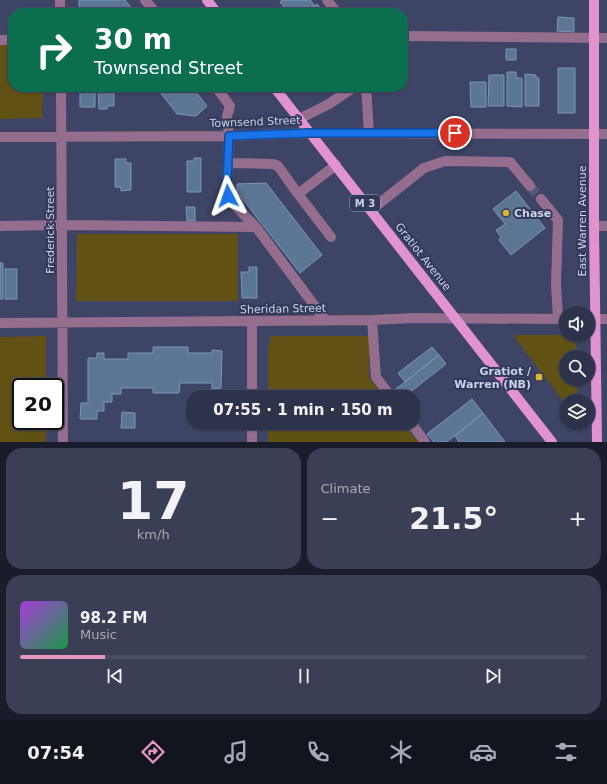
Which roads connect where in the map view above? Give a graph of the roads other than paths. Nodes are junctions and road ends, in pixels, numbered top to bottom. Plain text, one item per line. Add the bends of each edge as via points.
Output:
1 (145, 0) edge
2 (327, 0) edge
3 (594, 0) edge
4 (152, 8) edge
5 (334, 8) edge
6 (408, 36) edge
7 (594, 38) junction
8 (607, 38) edge
9 (61, 92) edge
10 (220, 92) edge
11 (278, 92) edge
12 (347, 92) edge
13 (366, 92) edge
14 (299, 120) junction
15 (310, 133) junction
16 (369, 133) junction
17 (594, 134) junction
18 (607, 134) edge
19 (229, 136) junction
20 (61, 137) junction
21 (0, 138) edge
22 (228, 163) junction
23 (336, 165) junction
24 (530, 186) tunnel mouth
25 (298, 194) junction
26 (540, 199) tunnel mouth
27 (371, 210) junction
28 (62, 225) junction
29 (0, 226) edge
30 (594, 226) junction
31 (607, 226) edge
32 (256, 227) junction
33 (331, 236) dead end
34 (560, 306) edge
35 (592, 306) edge
36 (457, 319) junction
37 (559, 319) edge
38 (595, 319) edge
39 (607, 319) edge
40 (372, 320) junction
41 (252, 321) junction
42 (326, 321) junction
43 (62, 322) junction
44 (0, 323) edge
45 (593, 342) edge
46 (252, 390) edge
47 (386, 390) edge
48 (252, 430) edge
49 (416, 430) edge
50 (63, 442) edge
51 (252, 442) edge
52 (425, 442) edge
53 (552, 442) edge
54 (597, 442) edge

1 - 4 street
2 - 5 street
3 - 7 main road, East Warren Avenue
6 - 7 street
7 - 8 street
7 - 17 main road, East Warren Avenue
9 - 20 street, Frederick Street
10 - 19 street via 230,106 227,116
11 - 14 main road, Gratiot Avenue / M 3
12 - 14 street
13 - 16 street
14 - 15 main road, Gratiot Avenue / M 3
15 - 16 street, Townsend Street
15 - 19 street, Townsend Street
15 - 23 main road, Gratiot Avenue / M 3
16 - 17 street, Townsend Street
17 - 18 street, Townsend Street
17 - 30 main road, East Warren Avenue
19 - 20 street, Townsend Street
19 - 22 street
20 - 21 street, Townsend Street
20 - 28 street, Frederick Street
22 - 25 street via 274,164
22 - 32 street via 228,196
23 - 25 street
23 - 27 main road, Gratiot Avenue / M 3
24 - 27 street via 510,162 445,161 424,168
25 - 33 street
26 - 34 street via 558,220 556,284
27 - 36 main road, Gratiot Avenue / M 3
28 - 29 street
28 - 32 street
28 - 43 street, Frederick Street
30 - 31 street
30 - 35 main road, East Warren Avenue
32 - 42 street
36 - 37 street, Sheridan Street
36 - 40 street, Sheridan Street
36 - 53 main road, Gratiot Avenue / M 3
38 - 39 street
40 - 42 street, Sheridan Street
40 - 47 street via 376,377
41 - 42 street, Sheridan Street
41 - 43 street, Sheridan Street
41 - 46 street
43 - 44 street, Sheridan Street
43 - 50 street, Frederick Street
45 - 54 main road, East Warren Avenue
48 - 51 street
49 - 52 street

